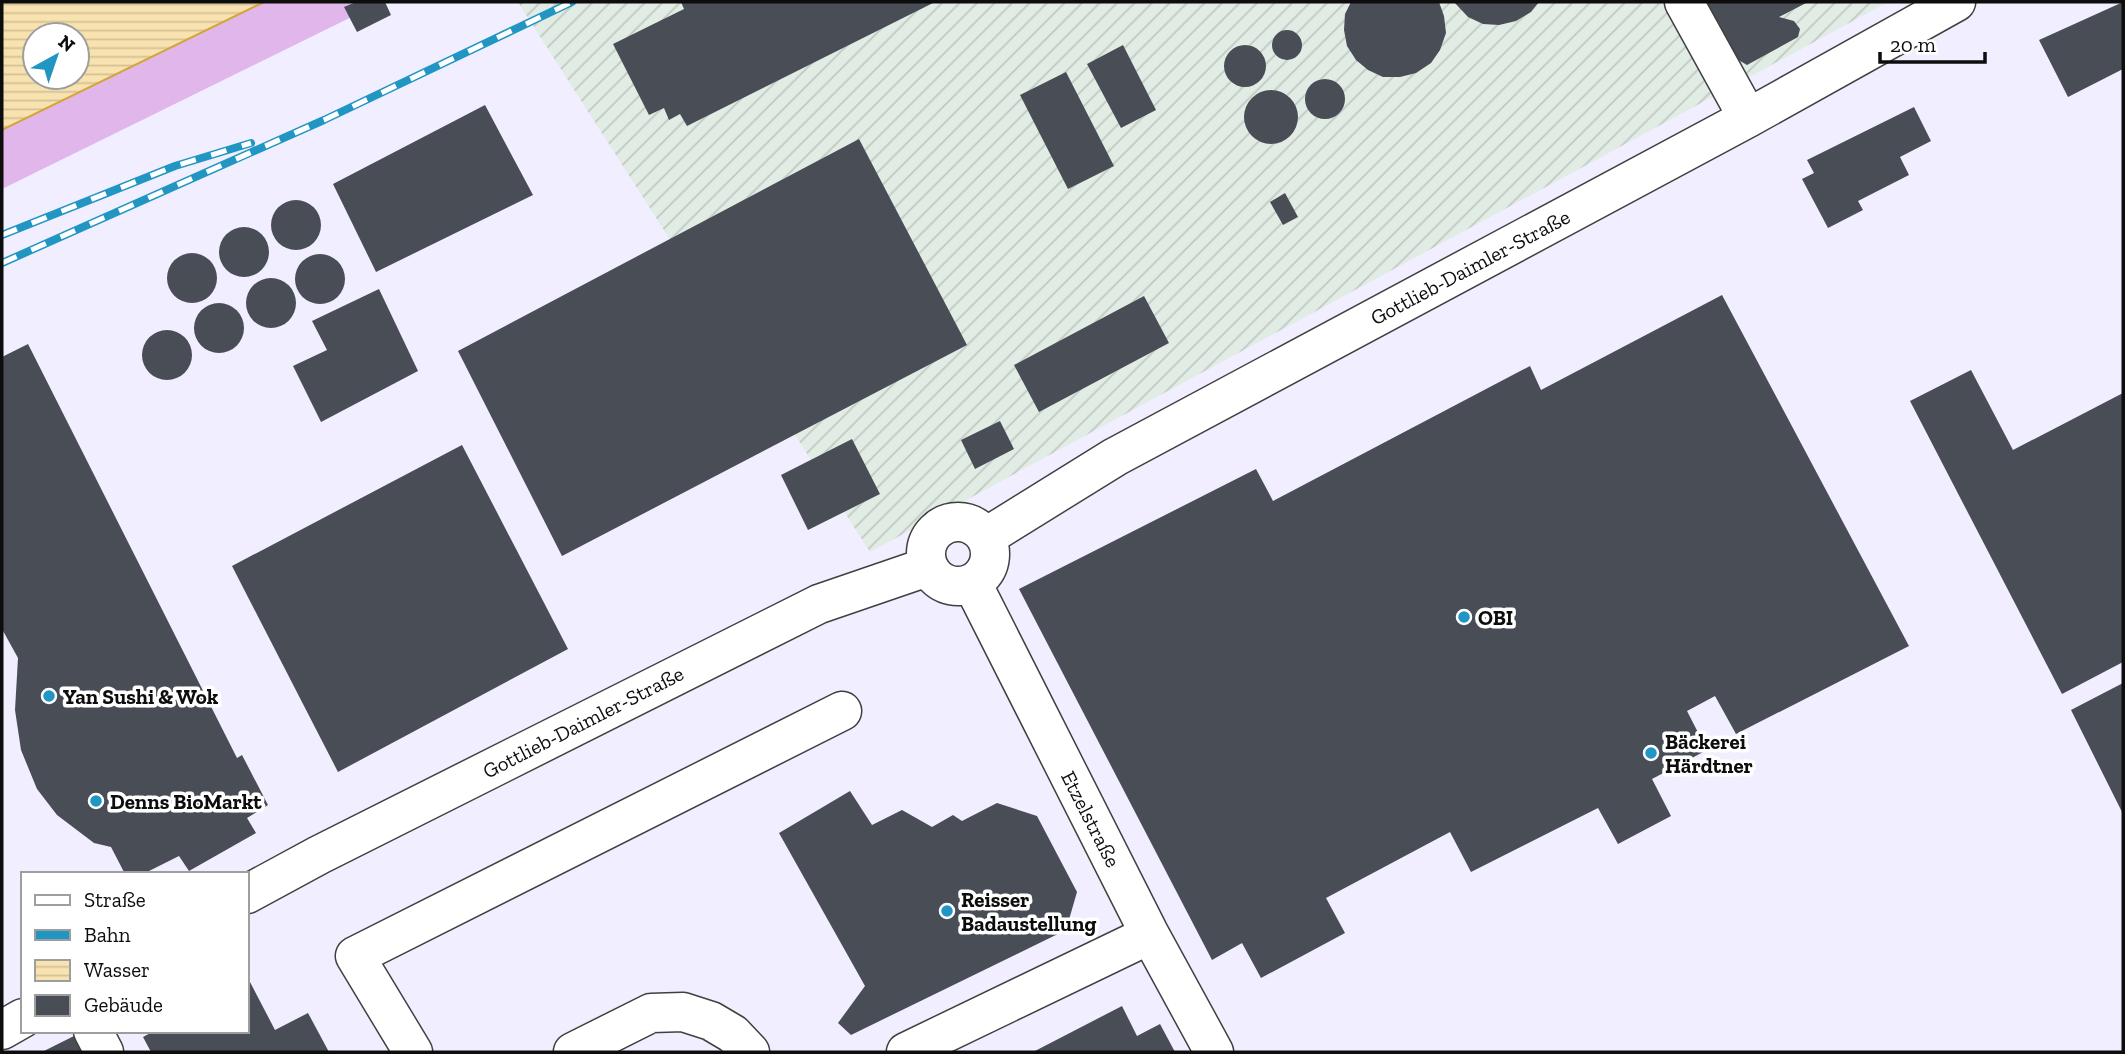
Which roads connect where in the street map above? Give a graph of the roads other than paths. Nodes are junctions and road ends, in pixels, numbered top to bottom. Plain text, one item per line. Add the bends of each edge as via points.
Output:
1 (1684, 2) edge
2 (1956, 2) edge
3 (1748, 118) junction
4 (986, 537) junction
5 (927, 567) junction
6 (972, 583) junction
7 (842, 710) dead end
8 (248, 893) edge
9 (1149, 935) junction
10 (21, 1019) edge
11 (2, 1030) edge
12 (94, 1033) edge
13 (104, 1052) edge
14 (413, 1052) edge
15 (573, 1052) edge
16 (750, 1052) edge
17 (906, 1052) edge
18 (1214, 1052) edge

1 - 3 street
2 - 3 street, Gottlieb-Daimler-Straße
3 - 4 street, Gottlieb-Daimler-Straße via 1115,457
4 - 5 street via 967,522 942,524 926,543
4 - 6 street via 991,554 986,571
5 - 6 street via 938,581 955,587
5 - 8 street, Gottlieb-Daimler-Straße via 819,604
6 - 9 street, Etzelstraße
7 - 14 street via 355,957
9 - 17 street
9 - 18 street, Etzelstraße
10 - 11 street
12 - 13 street
15 - 16 street via 652,1013 683,1012 733,1034

